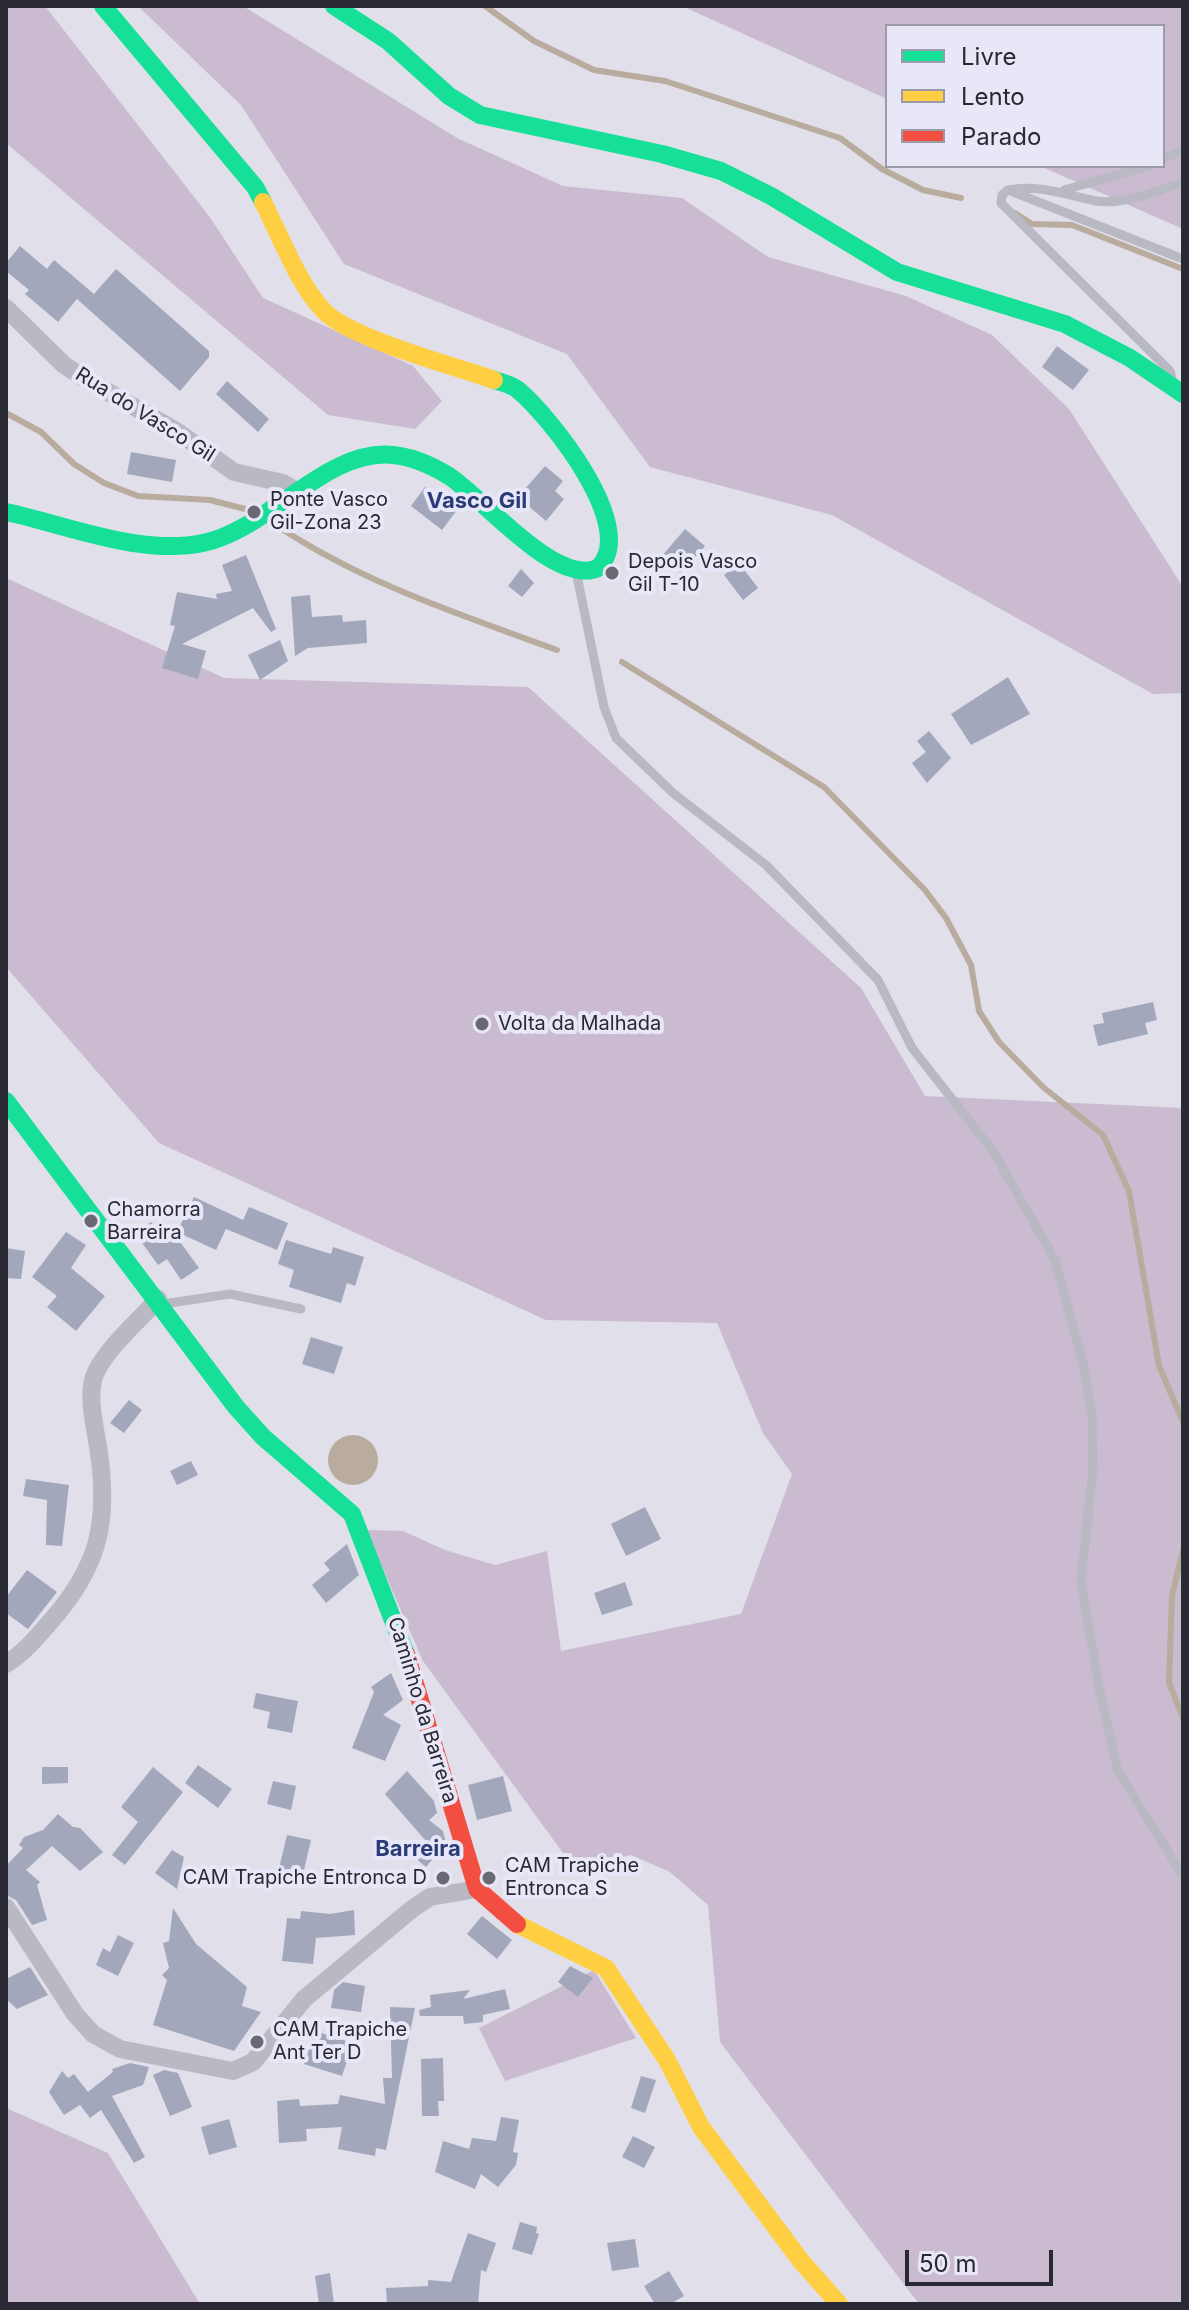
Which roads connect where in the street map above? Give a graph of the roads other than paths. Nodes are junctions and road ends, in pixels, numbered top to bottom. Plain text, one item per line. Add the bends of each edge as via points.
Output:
1 (103, 6) edge
2 (334, 6) edge
3 (1142, 168) edge
4 (1183, 183) edge
5 (1008, 190) junction
6 (1060, 190) junction
7 (1183, 259) edge
8 (6, 308) edge
9 (1179, 391) edge
10 (300, 493) junction
11 (6, 512) edge
12 (577, 572) junction
13 (6, 1101) edge
14 (160, 1302) junction
15 (301, 1309) dead end
16 (6, 1664) edge
17 (1183, 1876) edge
18 (477, 1889) junction
19 (6, 1907) edge
20 (839, 2304) edge

1 - 12 main road via 255,187 326,314 349,328 514,387 532,401 589,481 612,526 614,543 605,562
2 - 9 main road via 388,41 449,96 480,115 721,171 897,272 1065,324
3 - 6 lane
4 - 6 lane via 1123,201 1097,201
5 - 6 lane
5 - 7 lane
5 - 9 lane via 1001,203 1161,361
8 - 10 street, Rua do Vasco Gil via 64,365 87,380 178,432 234,472 283,483
10 - 11 main road via 216,540 182,545
10 - 12 main road via 366,457 413,457 470,494 557,564
12 - 17 lane via 604,707 616,738 673,793 766,865 878,980 912,1048 993,1151 1055,1260 1092,1416 1093,1469 1081,1581 1100,1692 1118,1771
13 - 14 main road, Caminho da Barreira
14 - 15 lane via 230,1294
14 - 16 street via 95,1375 92,1391 104,1488 96,1549 65,1605
14 - 18 main road, Caminho da Barreira via 263,1437 352,1514 398,1628
18 - 19 street via 438,1895 412,1909 304,1999 253,2062 233,2071 120,2049 93,2034
18 - 20 main road via 532,1933 606,1968 667,2060 701,2127

